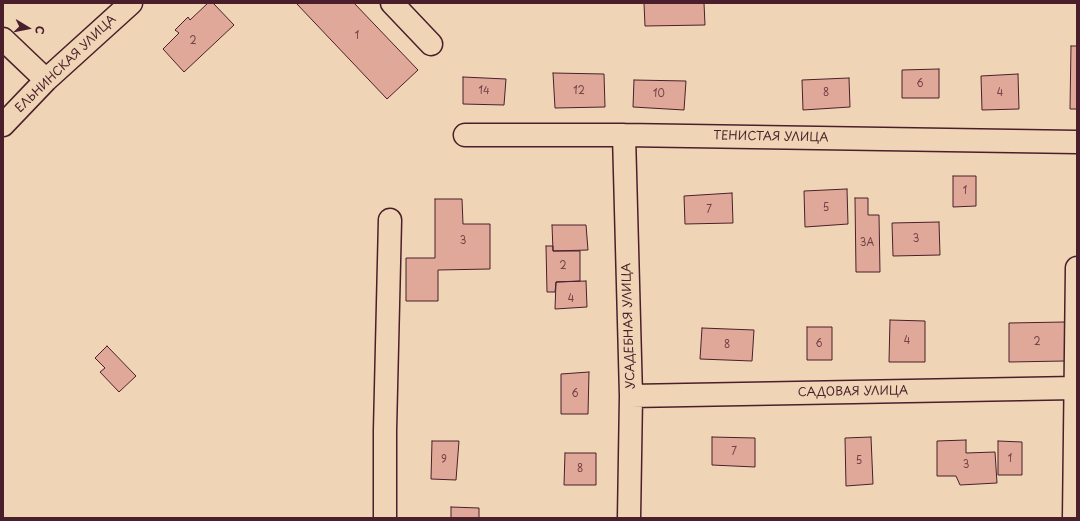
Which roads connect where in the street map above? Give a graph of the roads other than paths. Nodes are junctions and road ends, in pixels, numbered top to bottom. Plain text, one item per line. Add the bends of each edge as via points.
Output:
1 (131, 3) edge
2 (392, 3) edge
3 (3, 39) edge
4 (431, 44) dead end
5 (46, 80) junction
6 (3, 126) edge
7 (465, 135) dead end
8 (624, 135) junction
9 (1077, 142) edge
10 (390, 220) dead end
11 (1077, 268) edge
12 (1075, 388) junction
13 (631, 396) junction
14 (385, 518) edge
15 (629, 518) edge
16 (1074, 518) edge

1 - 5 street, ЕЛЬНИНСКАЯ УЛИЦА
2 - 4 street
3 - 5 street
5 - 6 street, ЕЛЬНИНСКАЯ УЛИЦА
7 - 8 street, ТЕНИСТАЯ УЛИЦА
8 - 9 street, ТЕНИСТАЯ УЛИЦА
8 - 13 street, УСАДЕБНАЯ УЛИЦА
10 - 14 street
11 - 12 street
12 - 13 street, САДОВАЯ УЛИЦА
12 - 16 street
13 - 15 street, УСАДЕБНАЯ УЛИЦА

